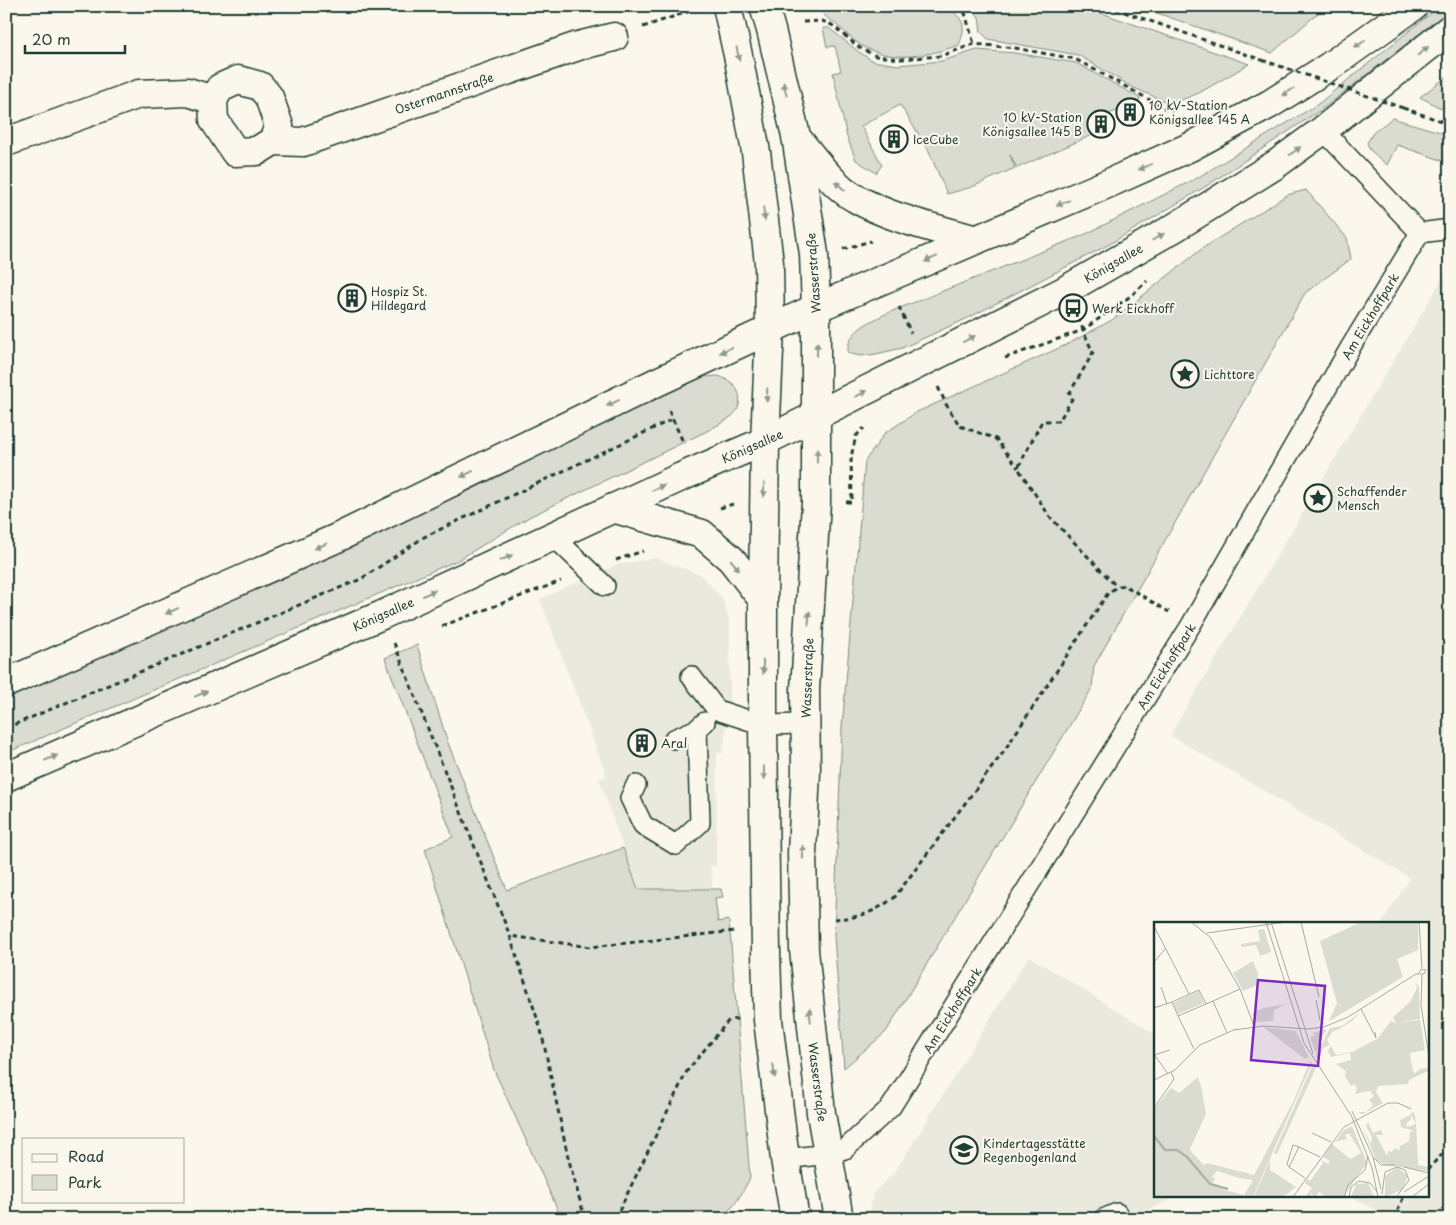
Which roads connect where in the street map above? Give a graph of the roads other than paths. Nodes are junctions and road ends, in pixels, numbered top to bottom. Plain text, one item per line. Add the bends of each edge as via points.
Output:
1 (727, 6) edge
2 (764, 6) edge
3 (1411, 7) edge
4 (1450, 29) edge
5 (614, 37) road end
6 (214, 100) junction
7 (1323, 130) junction
8 (796, 136) junction
9 (273, 141) junction
10 (6, 142) edge
11 (1450, 229) edge
12 (1420, 233) junction
13 (976, 240) junction
14 (816, 308) junction
15 (770, 329) junction
16 (817, 416) junction
17 (765, 442) junction
18 (613, 508) junction
19 (554, 536) junction
20 (605, 586) dead end
21 (763, 600) junction
22 (691, 676) dead end
23 (6, 683) edge
24 (717, 710) junction
25 (805, 724) junction
26 (763, 725) junction
27 (697, 729) junction
28 (674, 739) dead end
29 (698, 752) junction
30 (684, 768) dead end
31 (6, 777) edge
32 (636, 785) dead end
33 (828, 1154) junction
34 (785, 1158) junction
35 (795, 1219) edge
36 (839, 1219) edge

1 -> 15 main road via 756,152 769,263
8 -> 2 main road, Wasserstraße
3 -> 13 main road via 1330,66 1270,104 1190,147
7 -> 4 main road, Königsallee
5 - 9 main road, Ostermannstraße via 578,46 303,142
6 - 9 main road, Ostermannstraße via 214,120 235,152 257,151
6 - 9 main road via 220,88 238,80 260,86 269,97 279,126
6 - 10 main road via 188,92 139,94
7 - 12 lane
16 -> 7 main road, Königsallee via 1064,291 1174,228 1275,165
13 -> 8 main road, Wasserstraße via 904,219 854,198 828,175
8 - 14 main road, Wasserstraße via 814,254
11 - 12 lane
12 - 33 lane, Am Eickhoffpark via 1191,625 891,1107 845,1150
13 -> 14 main road
14 - 15 main road
16 -> 14 main road, Wasserstraße
15 -> 17 main road
15 -> 23 main road via 337,538
16 - 17 main road, Königsallee
25 -> 16 main road, Wasserstraße
18 -> 17 main road, Königsallee
17 -> 21 main road
18 - 19 main road, Königsallee
18 -> 21 main road via 702,534 731,559
19 - 20 lane
31 -> 19 main road, Königsallee via 382,615
21 -> 26 main road
22 - 24 lane
24 - 26 lane
24 - 27 lane
25 - 26 lane
33 -> 25 main road, Wasserstraße via 804,950
26 -> 34 main road via 768,1020
27 - 28 lane
27 - 29 lane
29 - 30 lane
29 - 32 lane via 700,823 676,845 643,825 630,798
33 - 34 lane, Am Eickhoffpark
33 - 36 main road, Wasserstraße
34 - 35 main road

